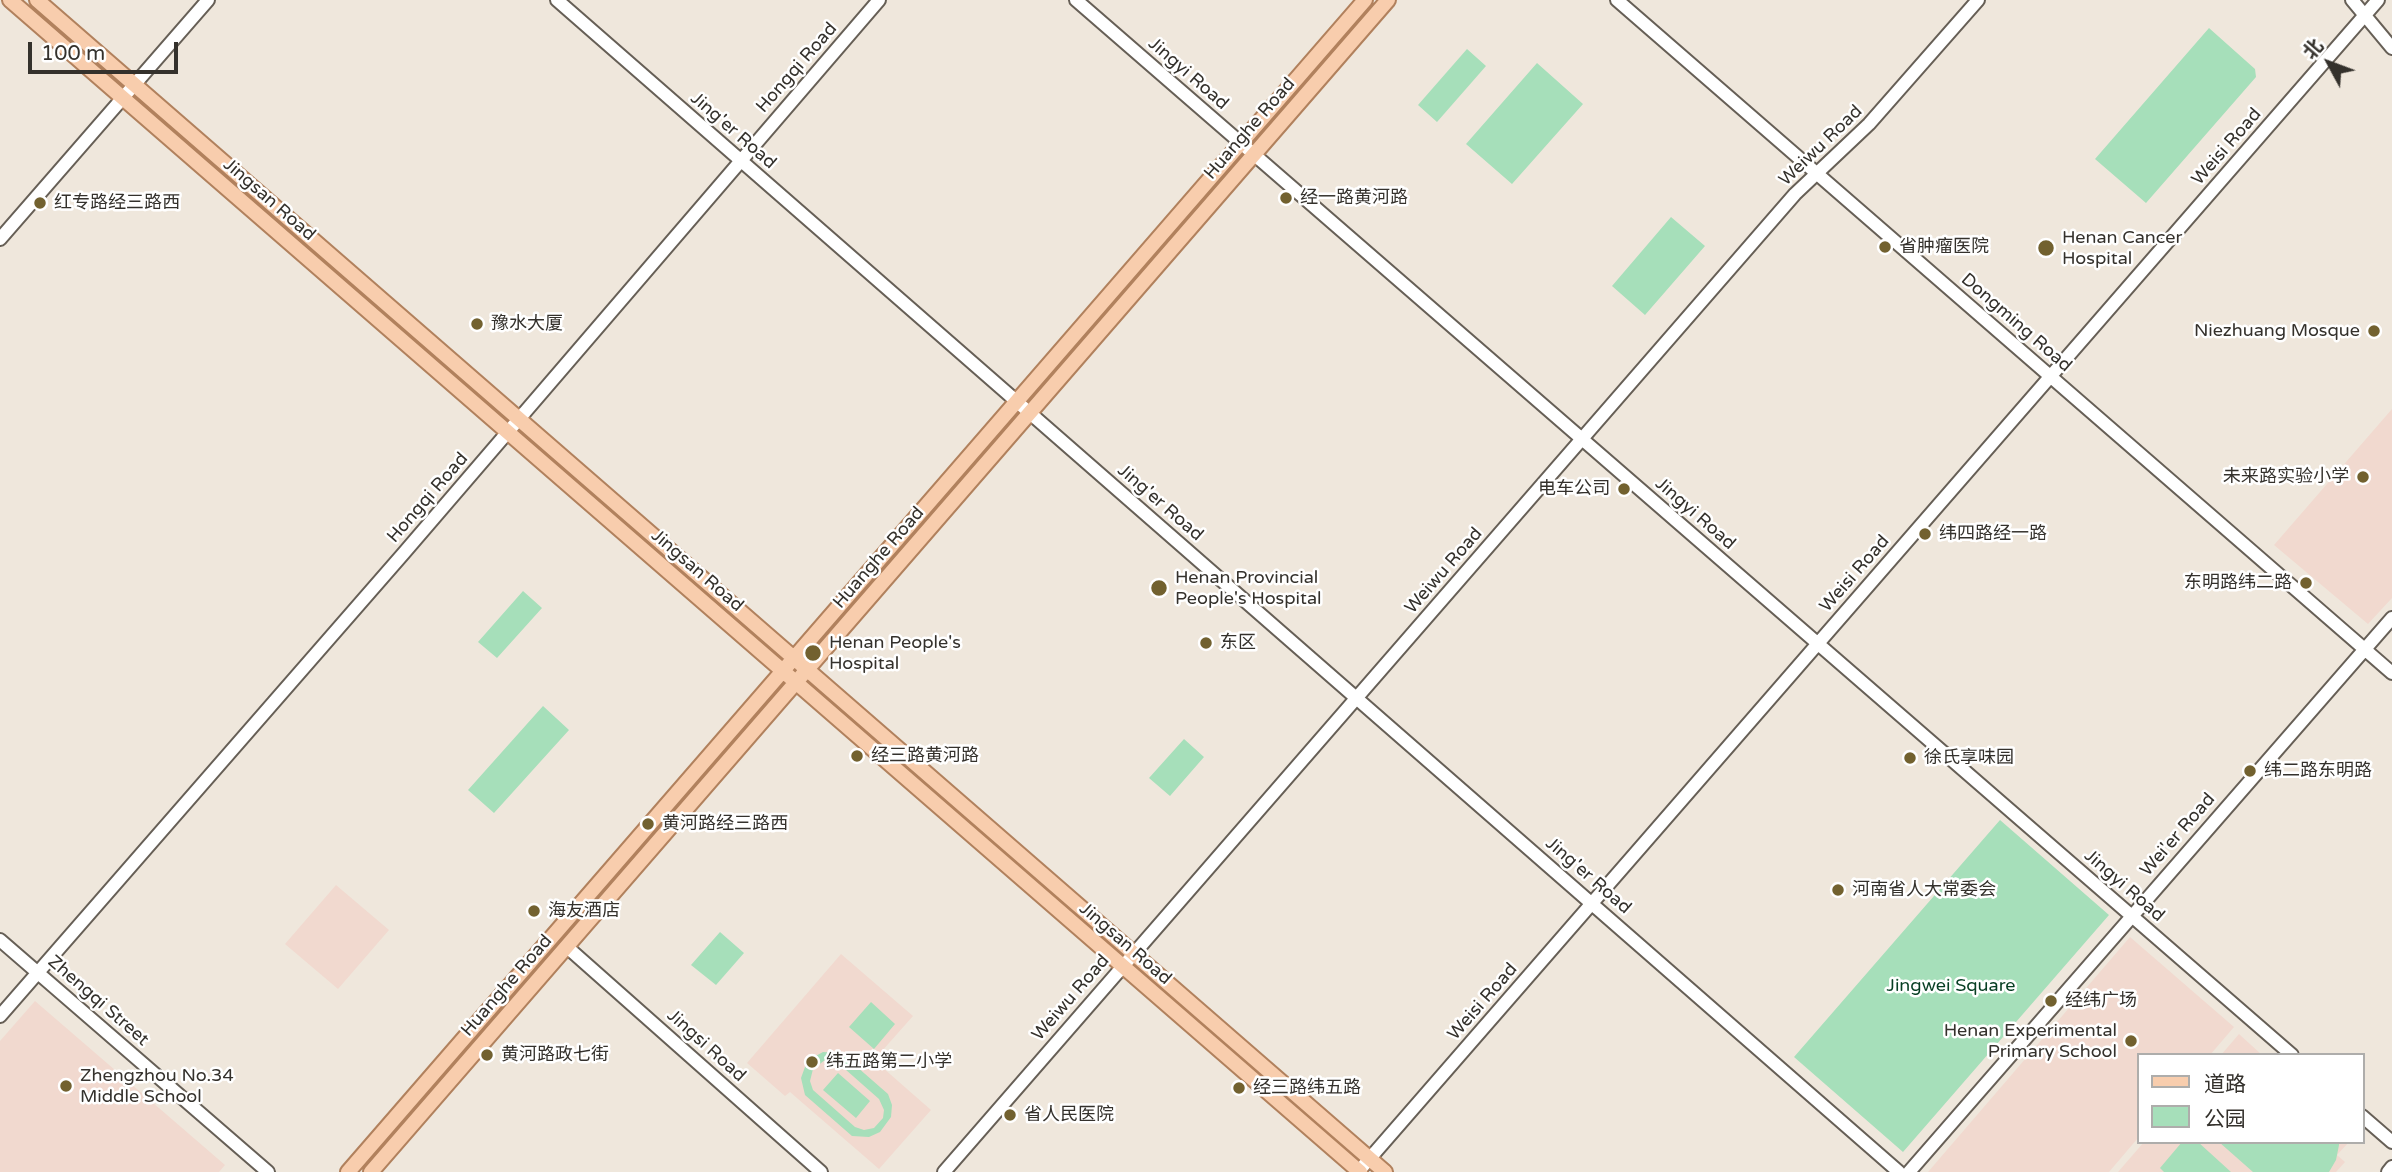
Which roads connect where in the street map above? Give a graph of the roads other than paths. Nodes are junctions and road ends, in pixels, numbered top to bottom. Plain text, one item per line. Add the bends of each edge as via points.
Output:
1 (9, 0) edge
2 (37, 0) edge
3 (208, 0) edge
4 (557, 0) edge
5 (879, 0) edge
6 (1076, 0) edge
7 (1365, 0) edge
8 (1388, 0) edge
9 (1617, 0) edge
10 (1978, 0) edge
11 (2352, 0) edge
12 (2378, 0) edge
13 (2365, 15) junction
14 (2392, 48) edge
15 (134, 85) junction
16 (122, 99) junction
17 (1241, 143) junction
18 (1254, 154) junction
19 (741, 161) junction
20 (1816, 173) junction
21 (0, 239) edge
22 (2050, 377) junction
23 (1017, 401) junction
24 (1030, 413) junction
25 (519, 419) junction
26 (508, 432) junction
27 (1582, 439) junction
28 (2392, 618) edge
29 (1818, 644) junction
30 (2365, 649) junction
31 (794, 658) junction
32 (808, 669) junction
33 (783, 671) junction
34 (2392, 673) edge
35 (796, 683) junction
36 (1356, 697) junction
37 (1592, 904) junction
38 (2132, 916) junction
39 (0, 940) edge
40 (567, 947) junction
41 (1134, 953) junction
42 (1122, 967) junction
43 (38, 972) junction
44 (0, 1016) edge
45 (2290, 1053) edge
46 (2364, 1118) edge
47 (2392, 1142) edge
48 (1370, 1159) junction
49 (2392, 1167) edge
50 (268, 1172) edge
51 (348, 1172) edge
52 (371, 1172) edge
53 (821, 1172) edge
54 (944, 1172) edge
55 (1359, 1172) edge
56 (1385, 1172) edge
57 (1899, 1172) edge
58 (1909, 1172) edge
59 (2388, 1172) edge

1 - 16 main road, Jingsan Road
2 - 15 main road, Jingsan Road
3 - 15 street
4 - 19 street, Jing'er Road
5 - 19 street, Hongqi Road
6 - 17 street, Jingyi Road
7 - 17 main road, Huanghe Road
8 - 18 main road, Huanghe Road
9 - 20 street, Dongming Road
10 - 20 street, Weiwu Road via 1870,124
11 - 13 street
12 - 13 street, Weisi Road
13 - 14 street
13 - 22 street, Weisi Road
15 - 16 street
15 - 25 main road, Jingsan Road
16 - 21 street
16 - 26 main road, Jingsan Road
17 - 18 street, Jingyi Road
17 - 23 main road, Huanghe Road
18 - 24 main road, Huanghe Road
18 - 27 street, Jingyi Road
19 - 23 street, Jing'er Road
19 - 25 street, Hongqi Road
20 - 22 street, Dongming Road
20 - 27 street, Weiwu Road
22 - 29 street, Weisi Road
22 - 30 street, Dongming Road
23 - 24 street, Jing'er Road
23 - 31 main road, Huanghe Road
24 - 32 main road, Huanghe Road
24 - 36 street, Jing'er Road
25 - 26 street, Hongqi Road
25 - 31 main road, Jingsan Road
26 - 33 main road, Jingsan Road
26 - 43 street, Hongqi Road
27 - 29 street, Jingyi Road
27 - 36 street, Weiwu Road
28 - 30 street, Wei'er Road
29 - 37 street, Weisi Road
29 - 38 street, Jingyi Road
30 - 34 street, Dongming Road
30 - 38 street, Wei'er Road
31 - 32 main road, Jingsan Road
31 - 33 main road, Huanghe Road
32 - 35 main road, Huanghe Road
32 - 41 main road, Jingsan Road
33 - 35 main road, Jingsan Road
33 - 51 main road, Huanghe Road
35 - 40 main road, Huanghe Road
35 - 42 main road, Jingsan Road
36 - 37 street, Jing'er Road
36 - 41 street, Weiwu Road
37 - 48 street, Weisi Road
37 - 57 street, Jing'er Road
38 - 45 street, Jingyi Road
38 - 58 street, Wei'er Road
39 - 43 street, Zhengqi Street
40 - 52 main road, Huanghe Road
40 - 53 street, Jingsi Road
41 - 42 street, Weiwu Road
41 - 48 main road, Jingsan Road
42 - 54 street, Weiwu Road
42 - 55 main road, Jingsan Road
43 - 44 street, Hongqi Road
43 - 50 street, Zhengqi Street
46 - 47 street
48 - 55 street, Weisi Road
48 - 56 main road, Jingsan Road
49 - 59 street

